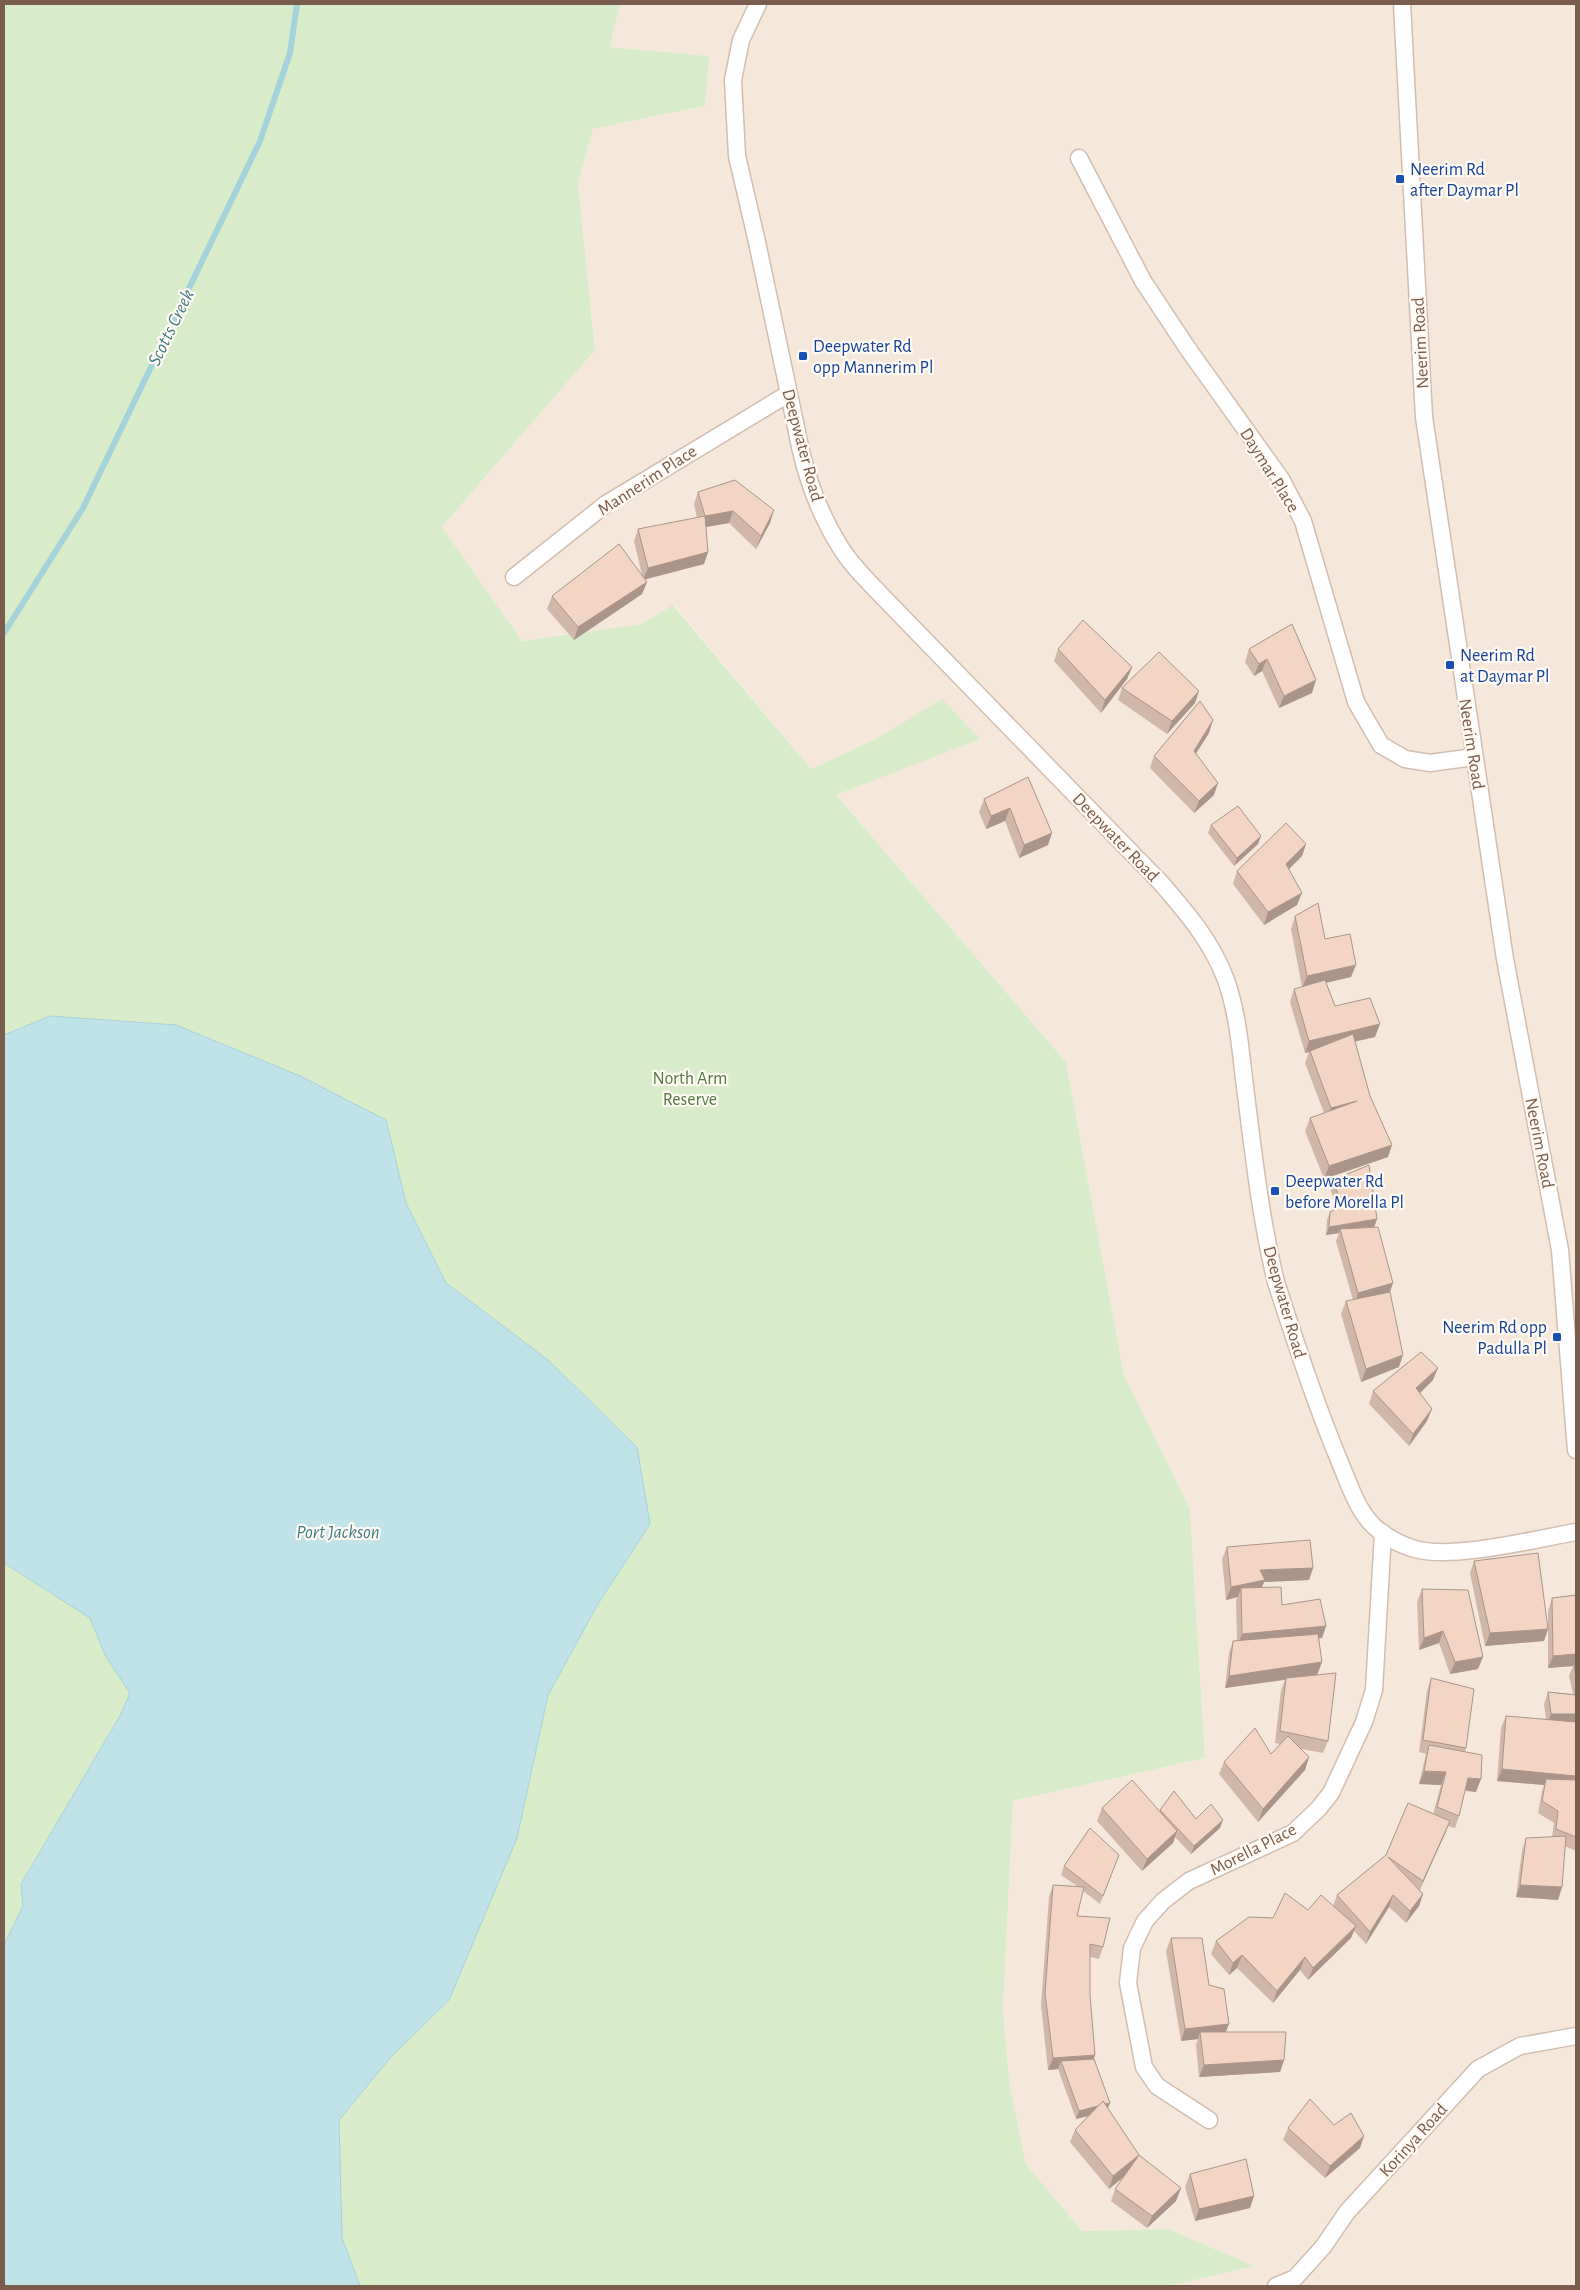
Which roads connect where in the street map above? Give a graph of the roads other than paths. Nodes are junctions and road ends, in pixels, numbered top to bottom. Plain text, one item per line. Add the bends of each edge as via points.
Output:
1 (758, 4) edge
2 (1402, 4) edge
3 (1079, 158) dead end
4 (788, 394) junction
5 (514, 577) dead end
6 (1474, 757) junction
7 (1576, 1450) edge
8 (1576, 1532) edge
9 (1383, 1533) junction
10 (1576, 2036) edge
11 (1209, 2120) dead end
12 (1276, 2286) edge

1 - 4 street, Deepwater Road via 741,40 733,80 737,156
2 - 6 street, Neerim Road via 1424,416
3 - 6 street, Daymar Place via 1143,281 1281,479 1302,521 1356,702 1382,745 1405,759 1430,763
4 - 5 street, Mannerim Place via 606,504
4 - 9 street, Deepwater Road via 809,484 840,547 882,596 1161,883 1197,924 1210,946 1226,980 1238,1034 1269,1256 1276,1282 1331,1442 1358,1505 1370,1523
6 - 7 street, Neerim Road via 1505,959 1560,1250
8 - 9 street, Deepwater Road via 1440,1552 1415,1550
9 - 11 street, Morella Place via 1374,1690 1364,1722 1331,1793 1293,1833 1189,1881 1163,1901 1145,1921 1132,1948 1128,1983 1144,2067 1157,2086
10 - 12 street, Korinya Road via 1520,2046 1478,2069 1347,2212 1323,2247 1295,2278

